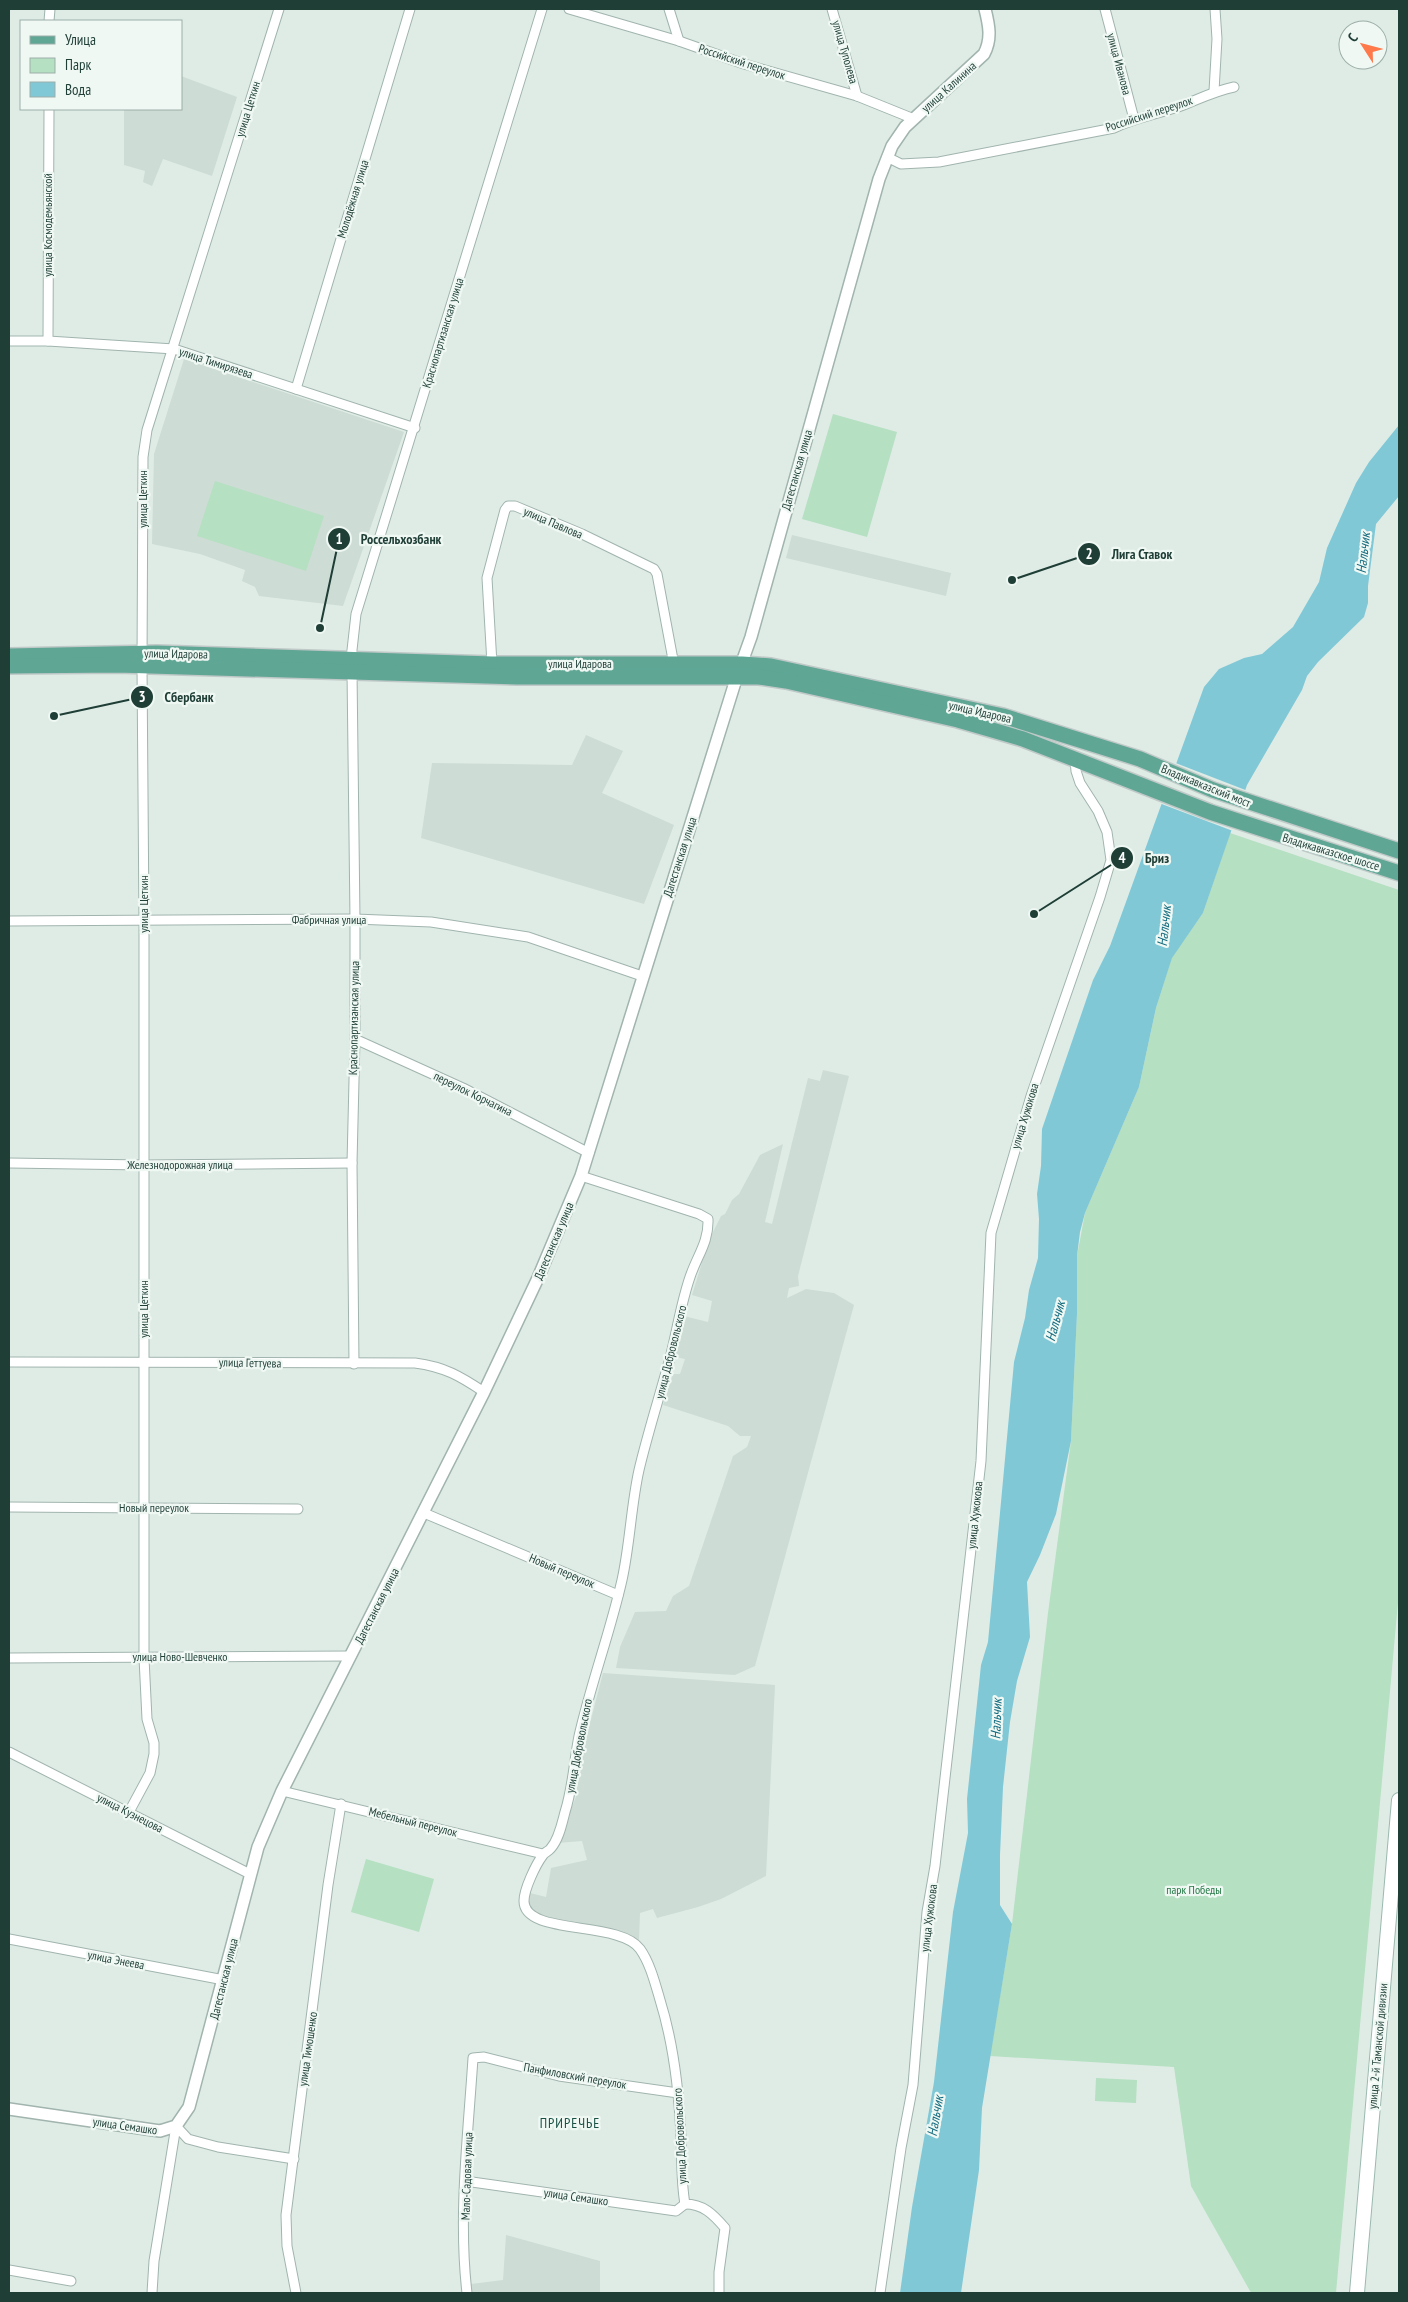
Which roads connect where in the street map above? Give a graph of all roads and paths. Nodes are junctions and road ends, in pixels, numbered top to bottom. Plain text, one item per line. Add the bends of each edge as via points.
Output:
1 (279, 9) edge
2 (410, 9) edge
3 (542, 9) edge
4 (569, 9) edge
5 (670, 9) edge
6 (832, 9) edge
7 (985, 9) edge
8 (1105, 9) edge
9 (1215, 9) edge
10 (679, 41) junction
11 (1234, 86) dead end
12 (1214, 92) junction
13 (857, 96) junction
14 (49, 110) edge
15 (914, 119) junction
16 (1134, 119) junction
17 (887, 157) junction
18 (9, 341) edge
19 (48, 341) junction
20 (174, 349) junction
21 (296, 389) junction
22 (415, 428) junction
23 (9, 656) edge
24 (142, 659) junction
25 (492, 664) junction
26 (352, 665) junction
27 (9, 666) edge
28 (674, 666) junction
29 (739, 670) junction
30 (1140, 759) joint
31 (1075, 760) junction
32 (1133, 781) joint
33 (1272, 811) joint
34 (1264, 831) joint
35 (1399, 851) edge
36 (1399, 873) edge
37 (355, 919) junction
38 (9, 921) edge
39 (144, 922) junction
40 (642, 976) junction
41 (355, 1039) junction
42 (589, 1153) junction
43 (9, 1163) edge
44 (352, 1163) junction
45 (144, 1165) junction
46 (581, 1176) junction
47 (144, 1361) junction
48 (9, 1362) edge
49 (354, 1364) junction
50 (484, 1392) junction
51 (9, 1507) edge
52 (144, 1507) junction
53 (298, 1509) dead end
54 (424, 1513) junction
55 (618, 1595) junction
56 (351, 1656) junction
57 (9, 1658) edge
58 (144, 1658) junction
59 (9, 1752) edge
60 (282, 1791) junction
61 (1399, 1800) edge
62 (341, 1804) junction
63 (129, 1812) junction
64 (543, 1854) junction
65 (250, 1874) junction
66 (9, 1939) edge
67 (224, 1980) junction
68 (474, 2058) joint
69 (678, 2094) junction
70 (9, 2109) edge
71 (176, 2126) junction
72 (294, 2159) junction
73 (465, 2181) junction
74 (685, 2204) junction
75 (9, 2270) edge
76 (71, 2281) dead end
77 (152, 2293) edge
78 (296, 2293) edge
79 (467, 2293) edge
80 (719, 2293) edge
81 (880, 2293) edge
82 (1356, 2293) edge

1 - 20 street, улица Цеткин
2 - 21 street, Молодёжная улица
3 - 22 street, Краснопартизанская улица
4 - 10 street, Российский переулок
5 - 10 street
6 - 13 street, улица Туполева
7 - 15 street, улица Калинина via 990,37 984,54
8 - 16 street, улица Иванова
9 - 12 street
10 - 13 street, Российский переулок via 744,64
11 - 12 street, Российский переулок
12 - 16 street, Российский переулок
13 - 15 street, Российский переулок
14 - 19 street, улица Космодемьянской
15 - 17 street, улица Калинина
16 - 17 street, Российский переулок via 1114,128 940,162 901,164
17 - 29 street, Дагестанская улица
18 - 19 street, улица Тимирязева
19 - 20 street, улица Тимирязева
20 - 21 street, улица Тимирязева
20 - 24 street, улица Цеткин via 145,443
21 - 22 street, улица Тимирязева
22 - 26 street, Краснопартизанская улица via 356,614
23 - 24 main road, улица Идарова
24 - 26 main road, улица Идарова
24 - 27 main road, улица Идарова
24 - 39 street, улица Цеткин
25 - 26 main road, улица Идарова
25 - 28 main road, улица Идарова
25 - 28 street, улица Павлова via 487,578 505,510 508,506 515,506 654,569
26 - 29 main road, улица Идарова via 517,677
26 - 37 street, Краснопартизанская улица
28 - 29 main road, улица Идарова
29 - 30 main road, улица Идарова via 772,666 1003,716
29 - 31 main road, улица Идарова via 958,720 1024,739
29 - 40 street, Дагестанская улица
30 - 33 main road, Владикавказский мост
31 - 32 main road, улица Идарова
31 - 81 street, улица Хужокова via 1080,783 1105,826 1111,860 1031,1096 991,1233 981,1461 927,1912 913,2085
32 - 34 main road, Владикавказский мост
33 - 35 main road, Владикавказское шоссе
34 - 36 main road, Владикавказское шоссе
37 - 39 street, Фабричная улица
37 - 40 street, Фабричная улица via 431,922 528,937
37 - 41 street, Краснопартизанская улица
38 - 39 street, Фабричная улица
39 - 45 street, улица Цеткин
40 - 42 street, Дагестанская улица
41 - 42 street, переулок Корчагина via 463,1088
41 - 44 street, Краснопартизанская улица
42 - 46 street, Дагестанская улица
43 - 45 street, Железнодорожная улица
44 - 45 street, Железнодорожная улица
44 - 49 street, Краснопартизанская улица
45 - 47 street, улица Цеткин
46 - 50 street, Дагестанская улица via 538,1278
46 - 55 street, улица Добровольского via 708,1219 704,1247 690,1276 639,1471
47 - 48 street, улица Геттуева
47 - 49 street, улица Геттуева
47 - 52 street, улица Цеткин
49 - 50 street, улица Геттуева via 434,1365 458,1375
50 - 54 street, Дагестанская улица
51 - 52 street, Новый переулок
52 - 53 street, Новый переулок
52 - 58 street, улица Цеткин
54 - 55 street, Новый переулок
54 - 56 street, Дагестанская улица
55 - 64 street, улица Добровольского via 580,1734 565,1813 556,1838
56 - 58 street, улица Ново-Шевченко
56 - 60 street, Дагестанская улица
57 - 58 street, улица Ново-Шевченко
58 - 63 street, улица Цеткин via 147,1720 154,1754 150,1773
59 - 63 street, улица Кузнецова
60 - 62 street, Мебельный переулок
60 - 65 street, Дагестанская улица
61 - 82 main road, улица 2-й Таманской дивизии
62 - 64 street, Мебельный переулок
62 - 72 street, улица Тимошенко
63 - 65 street, улица Кузнецова
64 - 69 street, улица Добровольского via 524,1896 526,1912 540,1921 598,1930 622,1936 636,1944 645,1958 666,2020
65 - 67 street, Дагестанская улица
66 - 67 street, улица Энеева
67 - 71 street, Дагестанская улица via 189,2107
68 - 69 street, Панфиловский переулок via 484,2057 559,2076
68 - 73 street, Мало-Садовая улица
69 - 74 street, улица Добровольского
70 - 71 street, улица Семашко via 160,2131
71 - 72 street, улица Семашко via 188,2139
71 - 77 street, Дагестанская улица via 154,2260
72 - 78 street, улица Тимошенко via 286,2232
73 - 74 street, улица Семашко via 676,2211
73 - 79 street, Мало-Садовая улица
74 - 80 street via 696,2204 706,2209 725,2228
75 - 76 street

